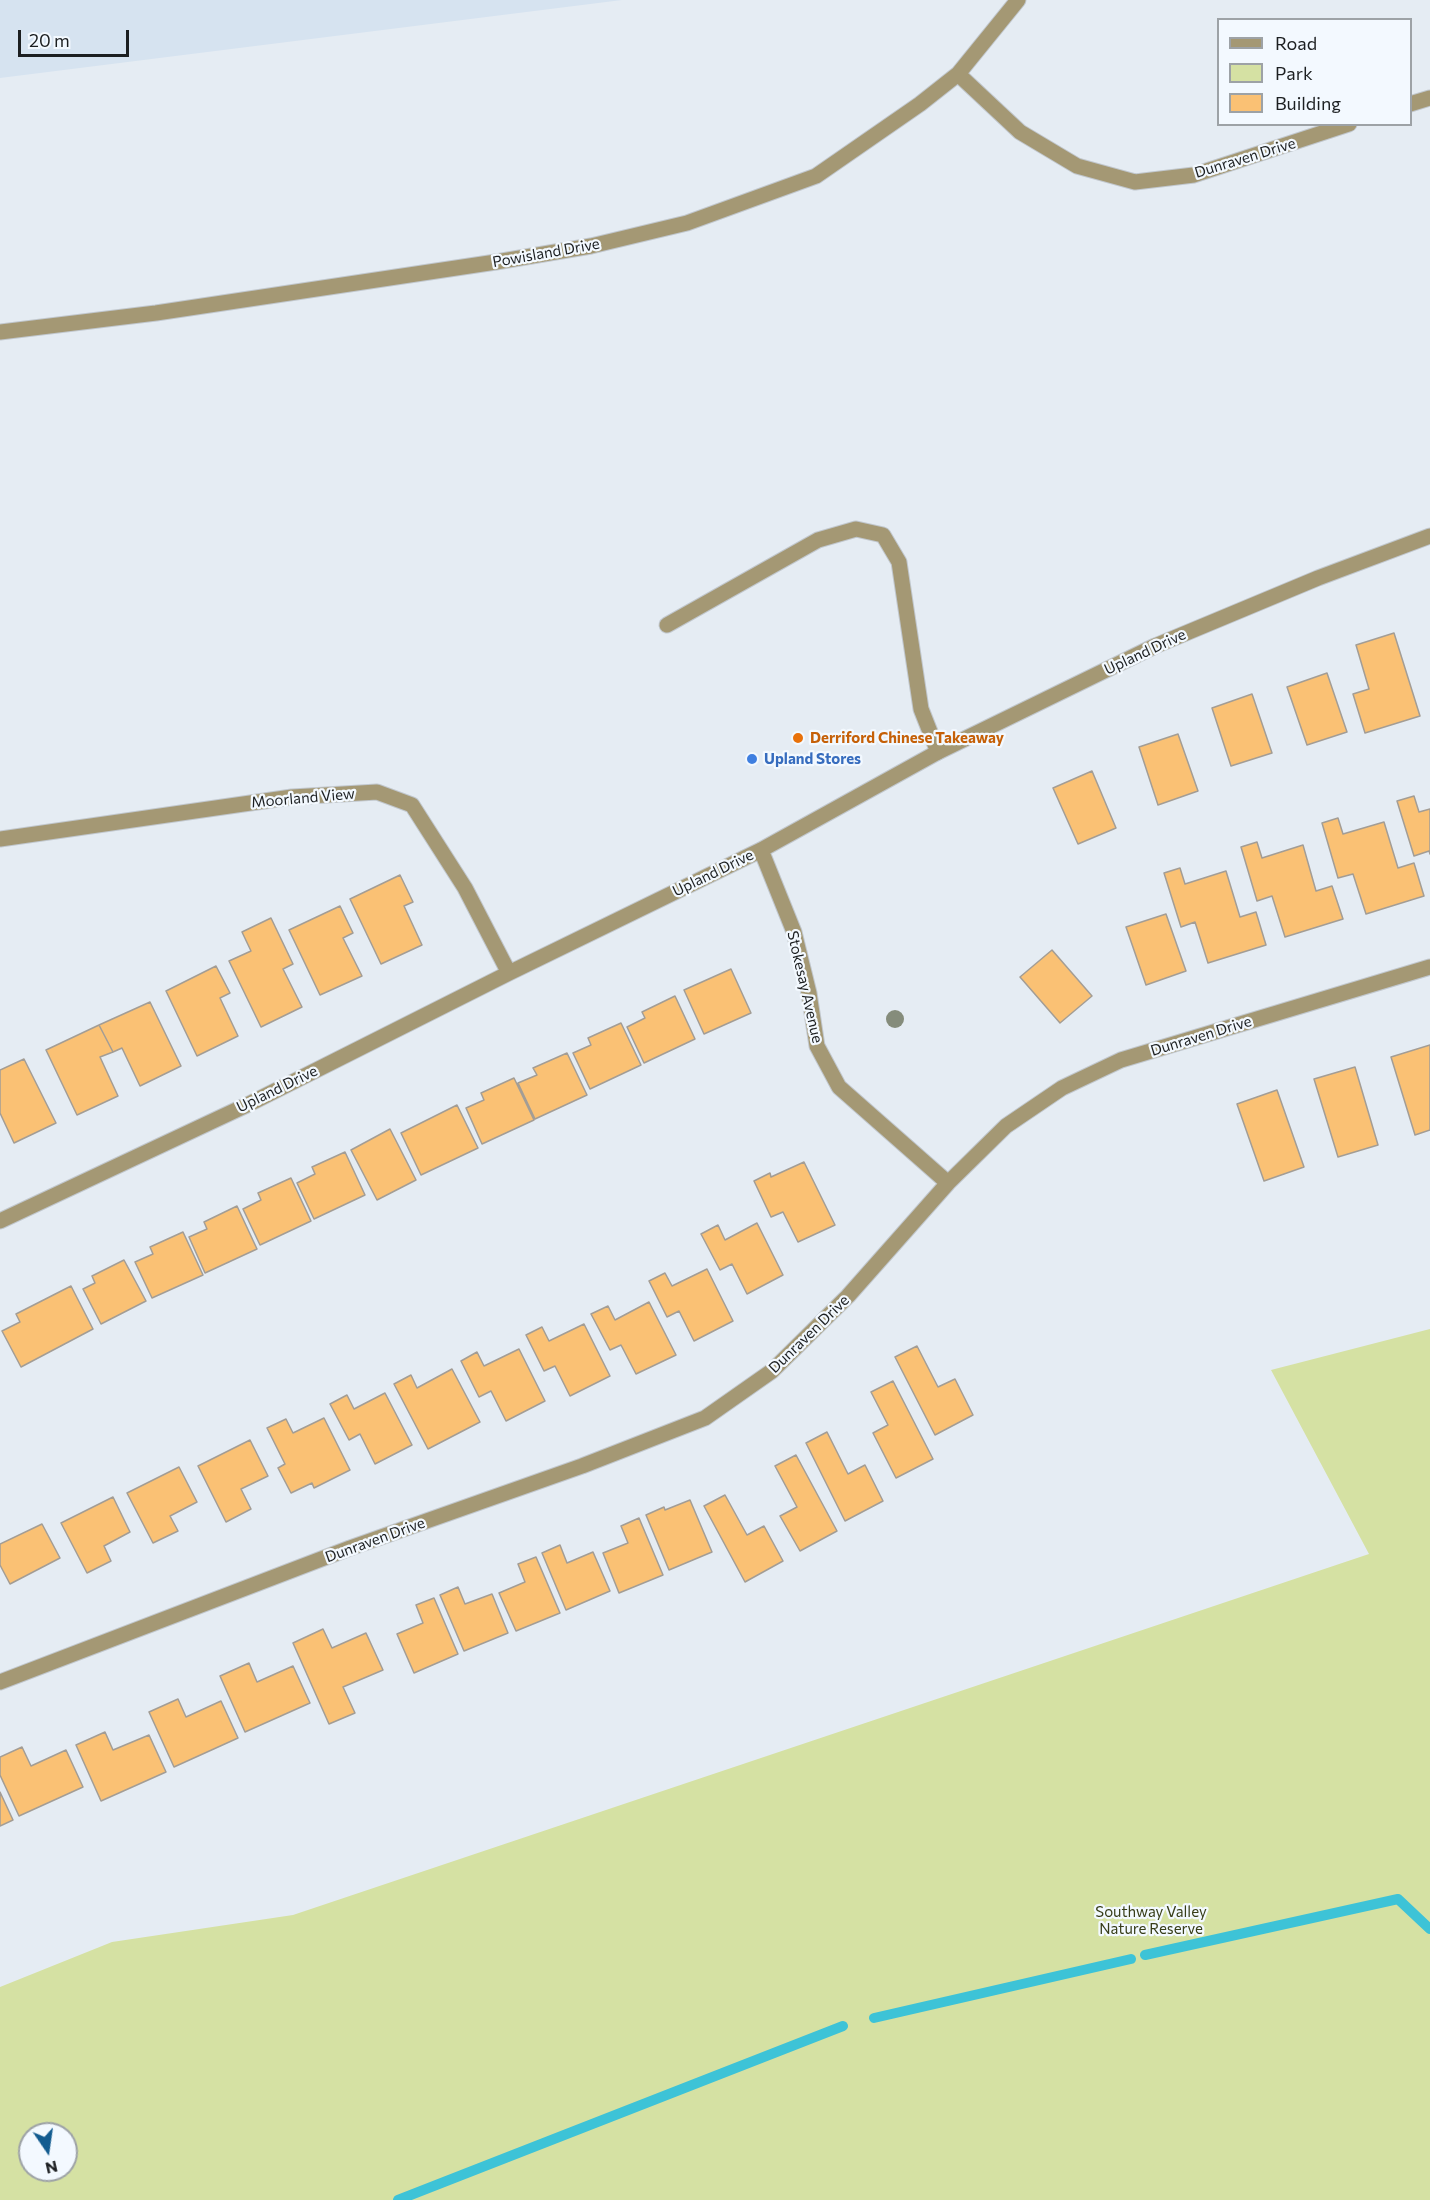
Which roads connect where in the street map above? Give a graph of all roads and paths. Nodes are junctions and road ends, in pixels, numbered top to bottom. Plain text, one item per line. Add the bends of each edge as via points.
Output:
1 (1018, 0) edge
2 (958, 74) junction
3 (1430, 98) edge
4 (1412, 103) edge
5 (1343, 126) edge
6 (0, 332) edge
7 (1430, 536) edge
8 (667, 625) dead end
9 (938, 752) junction
10 (0, 839) edge
11 (761, 850) junction
12 (1430, 967) edge
13 (509, 973) junction
14 (948, 1183) junction
15 (0, 1221) edge
16 (0, 1682) edge

1 - 2 street, Powisland Drive
2 - 5 street, Dunraven Drive via 1020,132 1077,166 1135,182 1194,175
2 - 6 street, Powisland Drive via 816,176 687,223 591,246 496,262
3 - 4 street
7 - 9 street, Upland Drive via 1155,646
8 - 9 street via 818,540 856,529 884,535 899,562 921,709
9 - 11 street, Upland Drive
10 - 13 street, Moorland View via 292,797 377,792 412,805 465,888
11 - 13 street, Upland Drive
11 - 14 street, Stokesay Avenue via 794,932 817,1046 839,1087
12 - 14 street, Dunraven Drive via 1121,1060 1062,1088 1006,1126
13 - 15 street, Upland Drive via 249,1104
14 - 16 street, Dunraven Drive via 848,1296 772,1371 705,1418

